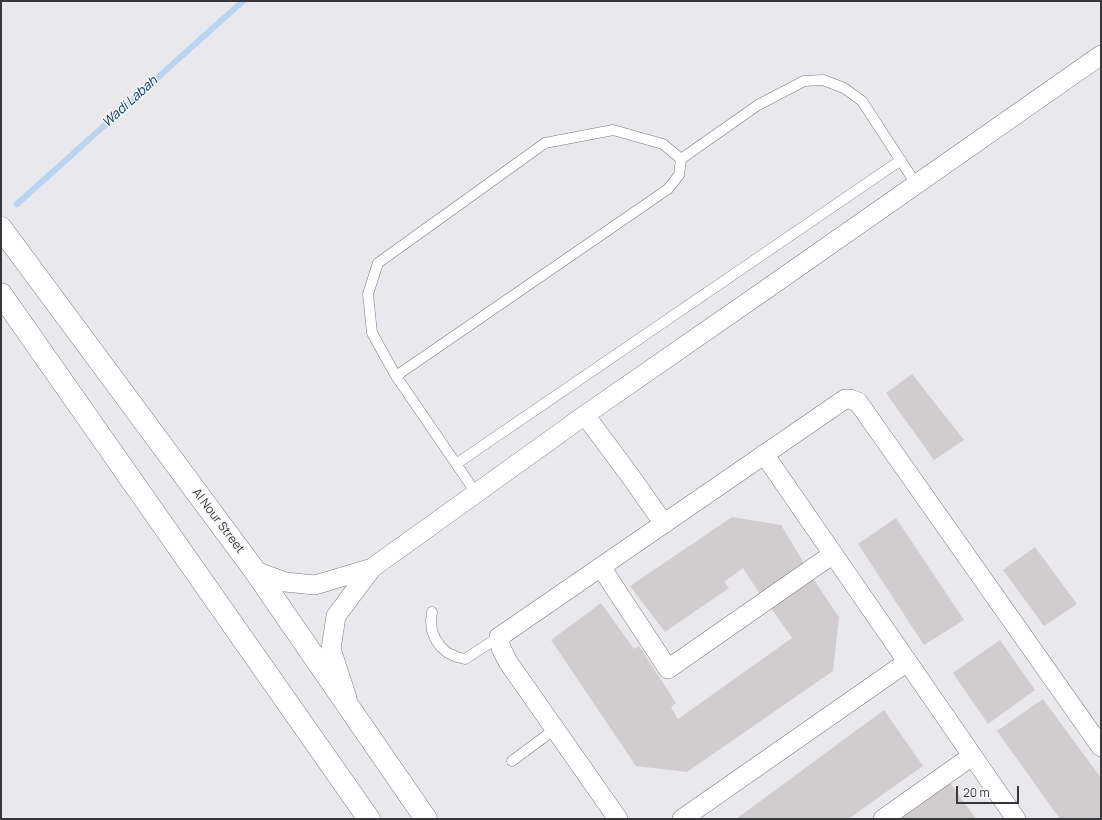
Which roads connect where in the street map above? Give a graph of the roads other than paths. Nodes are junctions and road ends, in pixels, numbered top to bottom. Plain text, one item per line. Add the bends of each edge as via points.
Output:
1 (1101, 55) edge
2 (681, 159) junction
3 (901, 160) junction
4 (916, 184) junction
5 (1, 228) edge
6 (1, 294) edge
7 (396, 376) junction
8 (585, 415) junction
9 (764, 454) junction
10 (456, 464) junction
11 (476, 493) junction
12 (664, 524) junction
13 (833, 554) junction
14 (601, 567) junction
15 (372, 568) junction
16 (255, 571) junction
17 (432, 612) dead end
18 (499, 637) junction
19 (907, 662) junction
20 (351, 711) junction
21 (555, 729) junction
22 (1101, 747) edge
23 (972, 756) junction
24 (512, 761) dead end
25 (369, 819) edge
26 (426, 819) edge
27 (618, 819) edge
28 (682, 819) edge
29 (883, 819) edge
30 (1016, 819) edge

1 - 4 street
2 - 3 lane via 758,105 804,81 823,80 844,88 862,101
2 - 7 lane via 679,174 668,189
2 - 7 lane via 663,144 613,130 545,143 378,263 368,294 372,333
3 - 4 lane
3 - 10 lane
4 - 8 street
5 - 16 street, Al Nour Street
6 - 25 street
7 - 10 lane
8 - 11 street
8 - 12 street
9 - 12 street
9 - 13 street
9 - 22 street via 841,401 850,399 858,402
10 - 11 lane
11 - 15 street
12 - 14 street
13 - 14 street via 668,669
13 - 19 street
14 - 18 street
15 - 16 street via 315,585 284,582
15 - 20 street via 336,616 331,649
16 - 20 street, Al Nour Street
17 - 18 lane via 432,631 436,640 448,653 457,657 465,659
18 - 21 street via 508,662
19 - 23 street
19 - 28 street
20 - 26 street, Al Nour Street
21 - 24 lane
21 - 27 street
23 - 29 street
23 - 30 street

